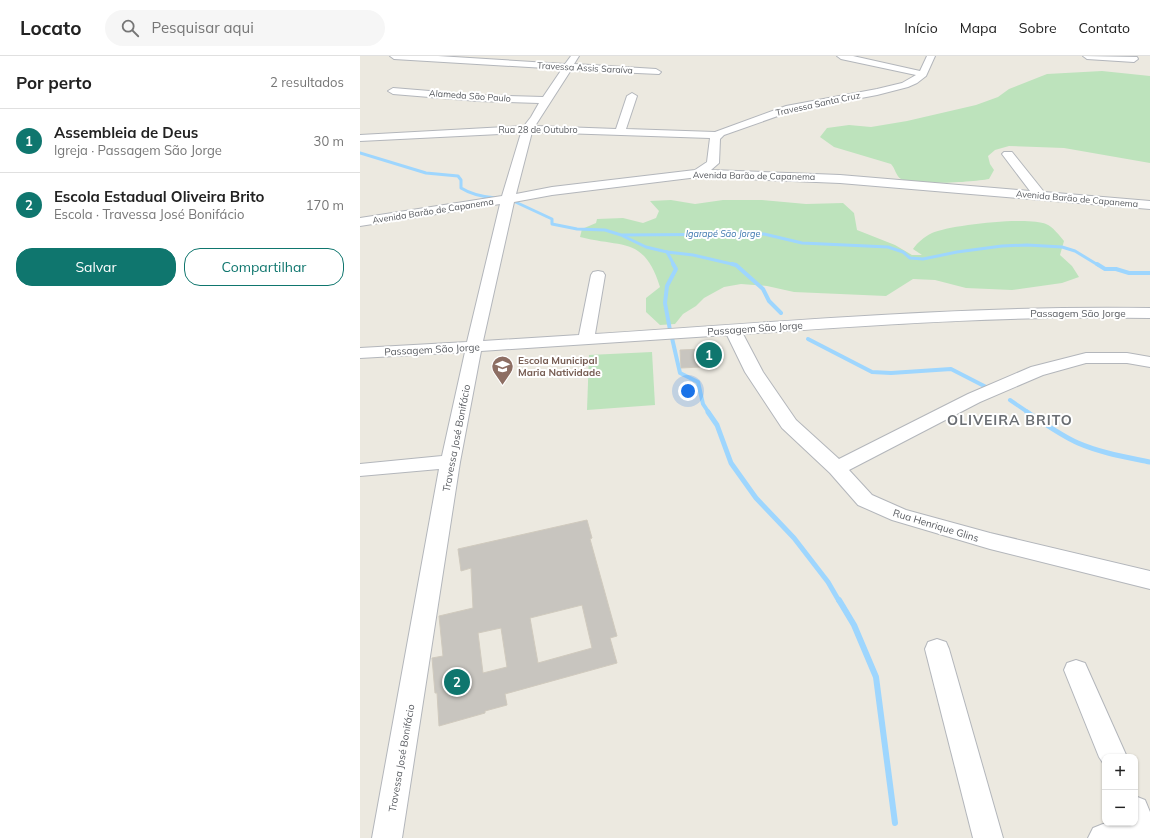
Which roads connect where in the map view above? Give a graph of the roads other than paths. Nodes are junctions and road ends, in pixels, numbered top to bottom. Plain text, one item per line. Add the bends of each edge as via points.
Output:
1 (394, 56) edge
2 (841, 56) edge
3 (931, 56) edge
4 (1087, 56) edge
5 (1134, 59) dead end
6 (571, 62) edge
7 (656, 72) dead end
8 (923, 74) junction
9 (393, 91) dead end
10 (632, 96) dead end
11 (546, 100) junction
12 (527, 129) junction
13 (620, 132) junction
14 (717, 135) junction
15 (360, 138) edge
16 (1008, 154) dead end
17 (698, 173) junction
18 (1040, 196) junction
19 (508, 199) junction
20 (1150, 205) edge
21 (360, 222) edge
22 (598, 275) dead end
23 (1150, 313) edge
24 (732, 329) junction
25 (586, 340) junction
26 (474, 347) junction
27 (360, 353) edge
28 (1150, 362) edge
29 (450, 462) junction
30 (837, 468) junction
31 (360, 470) edge
32 (1150, 580) edge
33 (937, 649) dead end
34 (1076, 670) dead end
35 (1112, 754) edge
36 (1143, 826) edge
37 (387, 838) edge
38 (988, 838) edge
39 (1103, 838) edge

1 - 6 street, Travessa Assis Saraíva
2 - 8 street
3 - 8 street
4 - 5 street
6 - 7 street, Travessa Assis Saraíva
6 - 11 street, Travessa José Bonifácio
8 - 14 street, Travessa Santa Cruz via 914,81 900,86 784,110
9 - 11 street, Alameda São Paulo
10 - 13 street
11 - 12 street, Travessa José Bonifácio
12 - 13 street, Rua 28 de Outubro
12 - 15 street, Rua 28 de Outubro
12 - 19 street, Travessa José Bonifácio
13 - 14 street, Rua 28 de Outubro
14 - 17 street via 714,139 714,161
16 - 18 street
17 - 18 street, Avenida Barão de Capanema via 840,179
17 - 19 street, Avenida Barão de Capanema
18 - 20 street, Avenida Barão de Capanema
19 - 21 street, Avenida Barão de Capanema
19 - 26 street, Travessa José Bonifácio
22 - 25 street
23 - 24 street, Passagem São Jorge via 1052,312 968,315
24 - 25 street, Passagem São Jorge
24 - 30 street, Rua Henrique Glins via 754,372 789,424
25 - 26 street, Passagem São Jorge
26 - 27 street, Passagem São Jorge
26 - 29 street, Travessa José Bonifácio
28 - 30 street via 1127,358 1086,358 1037,371 974,398
29 - 31 street
29 - 37 street, Travessa José Bonifácio
30 - 32 street, Rua Henrique Glins via 865,500 899,515 990,541
33 - 38 street
34 - 35 street
36 - 39 street

